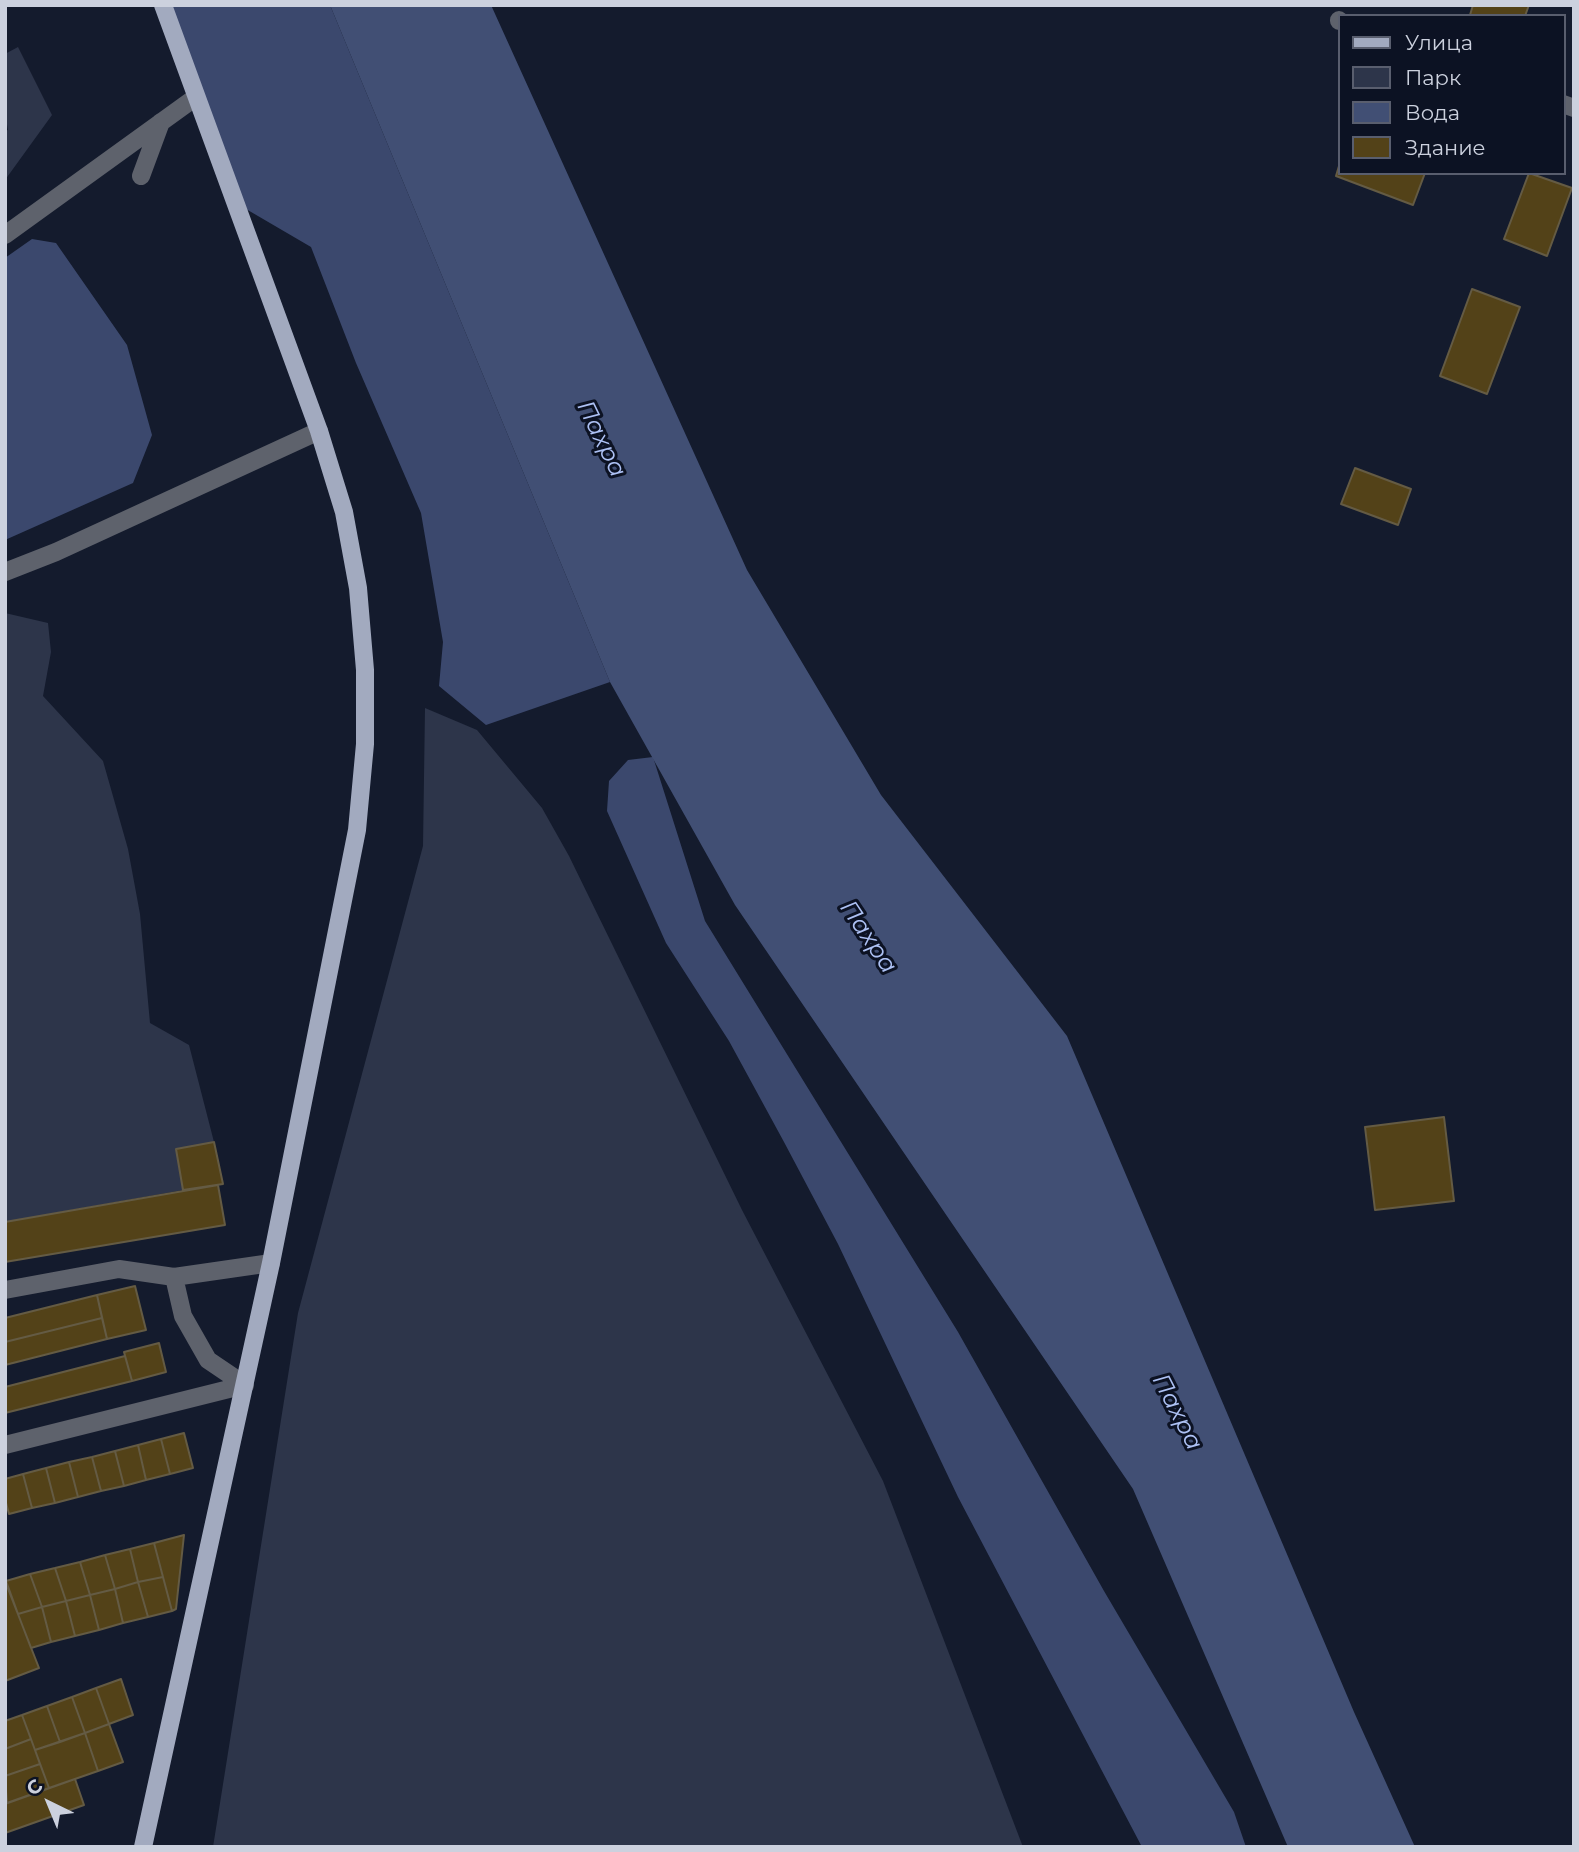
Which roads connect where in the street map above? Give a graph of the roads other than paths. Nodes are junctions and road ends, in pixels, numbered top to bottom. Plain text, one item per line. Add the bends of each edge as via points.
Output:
1 (163, 5) edge
2 (196, 97) junction
3 (161, 122) junction
4 (141, 176) dead end
5 (5, 235) edge
6 (319, 430) junction
7 (5, 572) edge
8 (271, 1263) junction
9 (174, 1277) junction
10 (5, 1290) edge
11 (245, 1385) junction
12 (5, 1445) edge
13 (143, 1847) edge

1 - 2 main road
2 - 3 street
2 - 6 main road
3 - 4 street
3 - 5 street
6 - 7 street
6 - 8 main road via 344,512 358,588 365,744 357,830
8 - 9 street
8 - 11 main road
9 - 10 street via 119,1269
9 - 11 street via 183,1316 208,1360
11 - 12 street
11 - 13 main road

